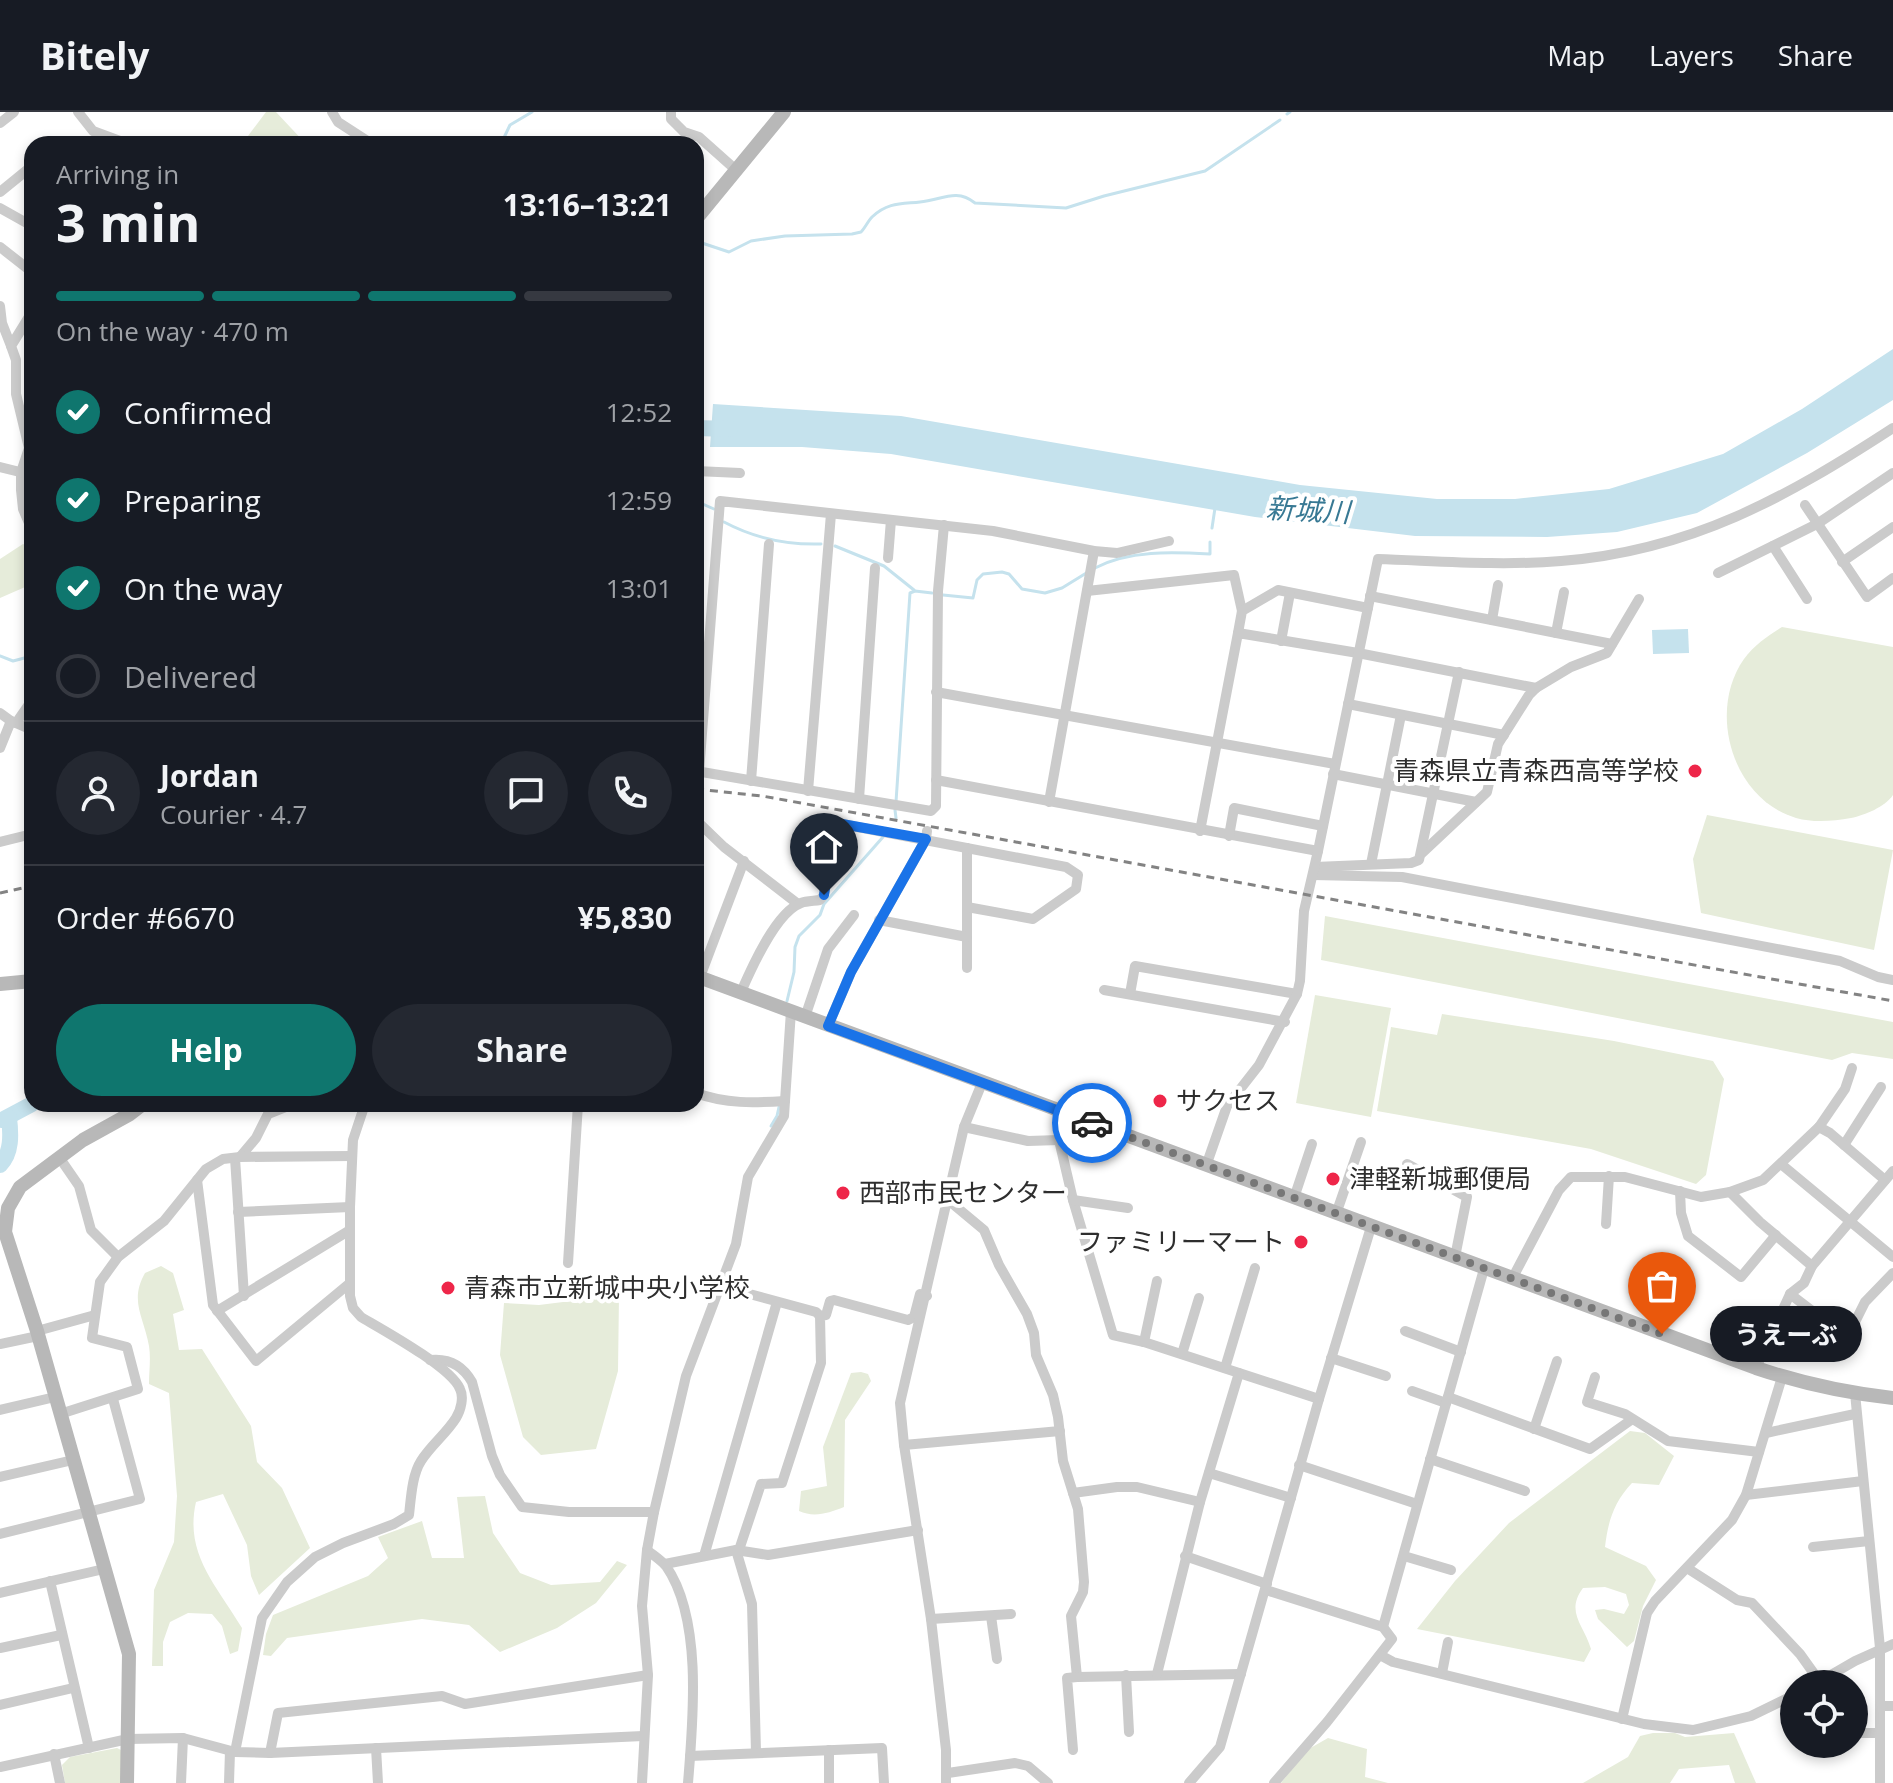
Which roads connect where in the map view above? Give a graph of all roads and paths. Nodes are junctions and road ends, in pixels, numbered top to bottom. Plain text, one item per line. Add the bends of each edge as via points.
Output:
1 (14, 112) edge
2 (78, 112) edge
3 (332, 112) edge
4 (671, 112) edge
5 (784, 112) edge
6 (0, 123) edge
7 (106, 136) edge
8 (360, 136) edge
9 (696, 136) edge
10 (704, 141) edge
11 (736, 170) junction
12 (24, 172) edge
13 (0, 192) edge
14 (0, 208) edge
15 (704, 209) edge
16 (24, 222) edge
17 (0, 247) edge
18 (24, 266) edge
19 (0, 306) edge
20 (24, 325) edge
21 (11, 346) junction
22 (24, 427) edge
23 (1893, 428) edge
24 (0, 467) edge
25 (704, 471) edge
26 (24, 472) edge
27 (740, 473) dead end
28 (1893, 473) edge
29 (1805, 505) dead end
30 (831, 514) junction
31 (891, 520) junction
32 (1817, 524) junction
33 (944, 525) junction
34 (1893, 527) edge
35 (1169, 541) dead end
36 (769, 544) dead end
37 (1773, 546) junction
38 (1094, 551) junction
39 (888, 558) dead end
40 (1842, 562) junction
41 (875, 568) dead end
42 (1718, 573) dead end
43 (1893, 578) edge
44 (1498, 585) dead end
45 (1087, 591) junction
46 (1564, 592) dead end
47 (1290, 593) junction
48 (1639, 599) dead end
49 (1807, 599) dead end
50 (1369, 602) junction
51 (1242, 611) junction
52 (1492, 620) junction
53 (1238, 633) junction
54 (1556, 633) junction
55 (1281, 641) junction
56 (1612, 644) junction
57 (1358, 653) junction
58 (1459, 672) junction
59 (1536, 688) junction
60 (936, 692) junction
61 (704, 698) edge
62 (1348, 704) junction
63 (24, 709) edge
64 (0, 713) edge
65 (1401, 715) junction
66 (1065, 716) junction
67 (13, 722) junction
68 (1449, 724) junction
69 (24, 727) edge
70 (1504, 735) junction
71 (1217, 744) junction
72 (0, 748) edge
73 (1334, 769) junction
74 (704, 773) edge
75 (936, 780) junction
76 (751, 781) junction
77 (1387, 785) junction
78 (808, 791) junction
79 (1434, 794) junction
80 (859, 799) junction
81 (1049, 802) junction
82 (1476, 802) junction
83 (931, 811) junction
84 (1323, 826) junction
85 (704, 828) edge
86 (1200, 831) junction
87 (927, 832) junction
88 (24, 836) edge
89 (1229, 836) junction
90 (0, 842) edge
91 (967, 848) junction
92 (1318, 851) junction
93 (1422, 853) junction
94 (744, 861) junction
95 (1371, 864) junction
96 (1314, 871) junction
97 (798, 904) junction
98 (967, 907) junction
99 (854, 915) dead end
100 (879, 920) junction
101 (967, 937) junction
102 (704, 961) edge
103 (967, 968) dead end
104 (704, 978) edge
105 (1893, 980) edge
106 (24, 982) edge
107 (0, 984) edge
108 (1104, 990) dead end
109 (741, 992) junction
110 (1130, 994) junction
111 (1297, 994) junction
112 (798, 1014) junction
113 (1285, 1022) junction
114 (828, 1026) junction
115 (1852, 1068) dead end
116 (982, 1083) junction
117 (1881, 1087) dead end
118 (704, 1096) edge
119 (785, 1101) junction
120 (130, 1112) edge
121 (273, 1112) edge
122 (362, 1112) edge
123 (577, 1112) edge
124 (268, 1114) joint
125 (1069, 1115) junction
126 (964, 1127) junction
127 (1819, 1127) junction
128 (1059, 1140) junction
129 (1361, 1142) dead end
130 (1312, 1144) dead end
131 (1844, 1145) junction
132 (352, 1156) junction
133 (59, 1157) junction
134 (237, 1157) junction
135 (1407, 1164) dead end
136 (1781, 1164) junction
137 (1206, 1166) junction
138 (1893, 1171) edge
139 (1609, 1176) junction
140 (197, 1180) junction
141 (1885, 1180) junction
142 (1680, 1191) junction
143 (1730, 1192) junction
144 (1294, 1198) junction
145 (948, 1200) junction
146 (1073, 1200) junction
147 (350, 1207) junction
148 (1128, 1208) dead end
149 (238, 1212) junction
150 (1336, 1214) junction
151 (1849, 1222) junction
152 (1606, 1224) dead end
153 (1371, 1227) junction
154 (350, 1230) junction
155 (1776, 1235) junction
156 (118, 1257) junction
157 (1455, 1257) junction
158 (1893, 1257) edge
159 (568, 1263) dead end
160 (1812, 1266) junction
161 (1255, 1268) dead end
162 (1484, 1269) junction
163 (1893, 1273) edge
164 (1512, 1279) junction
165 (1157, 1281) dead end
166 (350, 1283) junction
167 (720, 1286) junction
168 (1790, 1294) junction
169 (244, 1296) junction
170 (927, 1296) junction
171 (1199, 1298) dead end
172 (777, 1302) junction
173 (217, 1311) junction
174 (95, 1315) junction
175 (820, 1316) junction
176 (1405, 1331) dead end
177 (37, 1334) junction
178 (1144, 1342) junction
179 (0, 1344) edge
180 (1461, 1352) junction
181 (1182, 1354) junction
182 (1331, 1358) junction
183 (430, 1360) junction
184 (1557, 1361) dead end
185 (1225, 1368) junction
186 (1756, 1368) junction
187 (1239, 1373) junction
188 (1386, 1376) dead end
189 (1595, 1377) dead end
190 (1782, 1377) junction
191 (1412, 1391) dead end
192 (1855, 1393) junction
193 (55, 1397) junction
194 (1893, 1398) edge
195 (113, 1399) junction
196 (1319, 1399) junction
197 (1447, 1400) junction
198 (0, 1410) edge
199 (60, 1414) junction
200 (1855, 1414) junction
201 (1631, 1420) junction
202 (1534, 1429) junction
203 (1060, 1431) junction
204 (1766, 1433) junction
205 (904, 1445) junction
206 (1759, 1452) junction
207 (1430, 1459) junction
208 (73, 1460) junction
209 (1299, 1465) junction
210 (1209, 1473) junction
211 (0, 1477) edge
212 (1863, 1481) junction
213 (1525, 1491) dead end
214 (1073, 1493) junction
215 (1746, 1495) junction
216 (1291, 1498) junction
217 (1200, 1502) junction
218 (1417, 1504) junction
219 (654, 1512) junction
220 (88, 1513) junction
221 (918, 1530) junction
222 (0, 1534) edge
223 (1869, 1541) junction
224 (1813, 1547) dead end
225 (647, 1550) junction
226 (737, 1550) junction
227 (704, 1556) junction
228 (1185, 1556) junction
229 (1404, 1556) junction
230 (665, 1564) junction
231 (1687, 1568) junction
232 (104, 1569) junction
233 (1451, 1570) dead end
234 (50, 1581) junction
235 (1266, 1587) junction
236 (0, 1593) edge
237 (1011, 1614) dead end
238 (991, 1616) junction
239 (931, 1619) junction
240 (1383, 1627) junction
241 (61, 1635) junction
242 (1448, 1642) dead end
243 (1893, 1644) edge
244 (0, 1648) edge
245 (1880, 1648) junction
246 (1380, 1655) junction
247 (997, 1659) dead end
248 (1810, 1670) edge
249 (1841, 1670) edge
250 (1442, 1673) junction
251 (1157, 1674) junction
252 (1241, 1674) junction
253 (648, 1675) junction
254 (1126, 1675) junction
255 (1077, 1677) junction
256 (73, 1688) junction
257 (1780, 1702) edge
258 (0, 1705) edge
259 (1881, 1706) junction
260 (1893, 1706) edge
261 (1622, 1719) junction
262 (1129, 1732) dead end
263 (1868, 1733) edge
264 (1880, 1733) junction
265 (643, 1736) junction
266 (183, 1738) junction
267 (128, 1739) junction
268 (89, 1748) junction
269 (376, 1748) junction
270 (829, 1750) junction
271 (1073, 1750) dead end
272 (232, 1752) junction
273 (756, 1752) junction
274 (270, 1753) junction
275 (54, 1754) junction
276 (690, 1756) junction
277 (0, 1767) edge
278 (947, 1778) edge
279 (60, 1783) edge
280 (127, 1783) edge
281 (181, 1783) edge
282 (229, 1783) edge
283 (378, 1783) edge
284 (642, 1783) edge
285 (688, 1783) edge
286 (829, 1783) edge
287 (884, 1783) edge
288 (1048, 1783) edge
289 (1189, 1783) edge
290 (1274, 1783) edge
291 (1880, 1783) edge

1 - 6 street
2 - 7 street via 93,131
3 - 8 street
4 - 9 street via 684,132
5 - 11 main road
10 - 11 street
11 - 15 main road
12 - 13 street
14 - 16 street
17 - 18 street
19 - 21 street
20 - 21 street
21 - 22 street
23 - 50 street via 1790,492 1669,542 1611,556 1541,563 1378,559
24 - 26 street
25 - 27 street
28 - 32 street
29 - 32 street
30 - 31 street
30 - 61 street via 720,501
30 - 78 street
31 - 33 street
31 - 39 street
32 - 37 street
32 - 40 street
33 - 38 street
33 - 60 street
34 - 40 street
35 - 38 street via 1117,553
36 - 76 street
37 - 42 street
37 - 49 street
38 - 45 street
40 - 43 street via 1867,597
41 - 80 street
44 - 52 street
45 - 51 street via 1234,575
45 - 66 street
46 - 54 street
47 - 50 street
47 - 51 street via 1278,590
47 - 55 street
48 - 56 street
50 - 52 street
50 - 57 street
51 - 53 street
52 - 54 street
53 - 55 street
53 - 71 street
54 - 56 street
55 - 57 street
56 - 59 street via 1607,653
57 - 58 street
57 - 62 street
58 - 59 street
58 - 68 street
59 - 70 street
60 - 66 street
60 - 75 street
62 - 65 street
62 - 73 street
63 - 67 street
64 - 67 street
65 - 68 street
65 - 77 street
66 - 71 street
66 - 81 street
67 - 69 street
67 - 72 street
68 - 70 street
68 - 79 street
70 - 82 street via 1487,792
71 - 73 street
71 - 86 street
73 - 77 street
73 - 84 street
74 - 76 street
75 - 81 street
75 - 83 street via 936,806
76 - 78 street
77 - 79 street
77 - 95 street
78 - 80 street
79 - 82 street
79 - 93 street
80 - 83 street
81 - 86 street
82 - 93 street
83 - 87 street
84 - 89 street via 1234,808
84 - 92 street
85 - 94 street
86 - 89 street
87 - 91 street
87 - 97 street via 842,824 834,829 824,895
87 - 100 street
88 - 90 street
89 - 92 street
91 - 98 street
91 - 98 street via 1066,867 1078,875 1076,889 1033,919
92 - 96 street
93 - 95 street via 1411,863
94 - 97 street
94 - 102 street
95 - 96 street
96 - 105 street via 1402,877 1840,961
96 - 111 street via 1304,911
97 - 109 street via 772,932
98 - 101 street
99 - 112 street via 828,949
100 - 101 street
100 - 114 street
101 - 103 street
104 - 109 main road
106 - 107 main road
108 - 110 street
109 - 112 main road
110 - 111 street via 1135,966
110 - 113 street
111 - 113 street
112 - 114 main road
112 - 119 street
113 - 137 street via 1227,1106
114 - 116 main road
115 - 127 street via 1845,1089
116 - 125 main road
116 - 126 street
117 - 131 street
118 - 119 street via 738,1102
119 - 167 street via 784,1116 748,1177 736,1244
120 - 133 main road
121 - 124 street
122 - 132 street
123 - 159 street
124 - 134 street via 256,1138
125 - 128 street
125 - 137 main road
126 - 128 street via 1028,1141
126 - 145 street
127 - 131 street
127 - 136 street
128 - 146 street
129 - 150 street
130 - 144 street
131 - 141 street
132 - 134 street
132 - 147 street
133 - 156 street via 79,1186 91,1230
133 - 177 main road via 20,1187 5,1218
134 - 140 street via 216,1161
134 - 149 street
135 - 157 street via 1467,1197
136 - 143 street via 1763,1180
136 - 151 street
137 - 144 main road
138 - 141 street
139 - 142 street
139 - 152 street
139 - 164 street via 1566,1180
140 - 156 street via 164,1221
140 - 173 street
141 - 151 street
142 - 143 street via 1701,1197
142 - 155 street via 1688,1236 1741,1277
143 - 155 street
144 - 150 main road
145 - 170 street
145 - 203 street via 984,1230 1027,1314
146 - 148 street
146 - 178 street via 1113,1335
147 - 149 street
147 - 154 street
149 - 169 street
150 - 153 main road
151 - 158 street
151 - 160 street
153 - 157 main road
153 - 182 street
154 - 166 street
154 - 169 street
155 - 160 street
156 - 174 street via 100,1282
157 - 162 main road
160 - 168 street via 1804,1283
161 - 185 street
162 - 164 main road
162 - 180 street
163 - 168 street via 1841,1333
164 - 186 main road
165 - 178 street
166 - 173 street via 256,1361
166 - 183 street via 353,1308 361,1317
167 - 172 street
167 - 219 street via 686,1376
168 - 186 street
169 - 173 street
170 - 175 street via 920,1294 914,1317 908,1320 834,1300
170 - 205 street via 900,1403
171 - 181 street
172 - 175 street
172 - 227 street
174 - 177 street
174 - 195 street via 92,1338 127,1347 138,1389
175 - 226 street via 821,1363 782,1483 761,1484
176 - 180 street
177 - 179 street
177 - 193 main road
178 - 181 street
180 - 197 street
181 - 185 street
182 - 188 street
182 - 196 street
183 - 219 street via 457,1364 467,1373 492,1456 522,1507
183 - 272 street via 461,1390 461,1408 416,1470 409,1515 315,1557 287,1582 262,1618
184 - 202 street
185 - 187 street
186 - 190 main road
187 - 196 street
187 - 210 street
189 - 201 street via 1587,1402
190 - 192 main road
190 - 204 street
191 - 197 street
192 - 194 main road
192 - 200 street
193 - 198 street
193 - 199 main road
195 - 199 street
195 - 220 street via 140,1499
196 - 209 street
197 - 202 street
197 - 207 street
199 - 208 main road
200 - 204 street
200 - 212 street
201 - 202 street via 1590,1449
201 - 206 street via 1668,1441
203 - 205 street
203 - 214 street
204 - 206 street
205 - 221 street
206 - 215 street
207 - 213 street
207 - 218 street
208 - 211 street
208 - 220 main road
209 - 216 street
209 - 218 street
210 - 216 street
210 - 217 street
212 - 215 street
212 - 223 street
214 - 217 street via 1137,1487
214 - 255 street via 1084,1582 1071,1616
215 - 231 street via 1732,1520
216 - 235 street
217 - 228 street
218 - 229 street
219 - 225 street
220 - 222 street
220 - 232 main road
221 - 226 street via 768,1555
221 - 239 street
223 - 224 street
223 - 245 street
225 - 230 street
225 - 253 street via 642,1606
226 - 227 street
226 - 273 street via 752,1604
227 - 230 street
228 - 235 street
228 - 251 street
229 - 233 street
229 - 240 street
230 - 276 street via 679,1592 688,1630
231 - 248 street via 1737,1600 1752,1603
231 - 261 street via 1647,1613
232 - 234 street
232 - 267 main road via 129,1654
234 - 236 street
234 - 241 street
235 - 240 street
235 - 252 street
237 - 238 street
238 - 239 street
238 - 247 street
239 - 278 street
240 - 246 street via 1392,1639
241 - 244 street
241 - 256 street
242 - 250 street
243 - 245 street
245 - 249 street
245 - 259 street
246 - 250 street
246 - 290 street
250 - 261 street
251 - 252 street
251 - 254 street
252 - 289 street via 1220,1747
253 - 265 street
253 - 274 street via 465,1704 442,1696 278,1713
254 - 255 street
254 - 262 street
255 - 271 street via 1067,1678
256 - 258 street
256 - 268 street
257 - 261 street via 1751,1716 1693,1730
259 - 260 street
259 - 264 street
263 - 264 street
264 - 291 street
265 - 269 street
265 - 284 street
266 - 267 street
266 - 272 street
266 - 281 street
267 - 268 street
267 - 280 main road
268 - 275 street
269 - 274 street
269 - 283 street
270 - 273 street
270 - 286 street
270 - 287 street via 882,1748
272 - 274 street
272 - 282 street
273 - 276 street
275 - 277 street
275 - 279 street
276 - 285 street
278 - 288 street via 1015,1763 1028,1766

